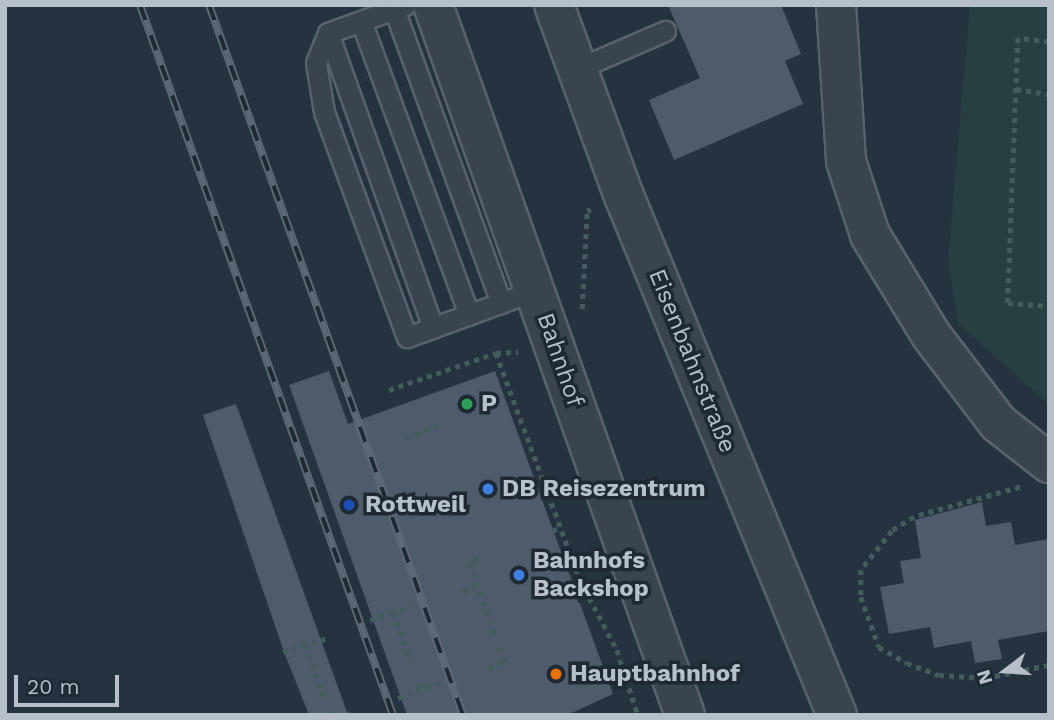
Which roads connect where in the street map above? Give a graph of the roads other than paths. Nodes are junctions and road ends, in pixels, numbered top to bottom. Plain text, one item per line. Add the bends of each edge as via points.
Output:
1 (433, 5) edge
2 (554, 5) edge
3 (836, 5) edge
4 (399, 7) edge
5 (361, 22) junction
6 (665, 31) dead end
7 (328, 33) junction
8 (577, 69) junction
9 (519, 296) junction
10 (469, 315) junction
11 (433, 328) junction
12 (1036, 474) edge
13 (685, 715) edge
14 (837, 715) edge

1 - 9 street, Bahnhof
2 - 8 street, Eisenbahnstraße
3 - 12 street via 846,161 870,235 931,335
4 - 5 lane
4 - 9 lane
5 - 7 lane
5 - 10 lane
6 - 8 lane
7 - 11 lane
7 - 11 lane via 316,62 324,111 407,337
8 - 14 street, Eisenbahnstraße
9 - 10 lane
9 - 13 street, Bahnhof
10 - 11 lane

